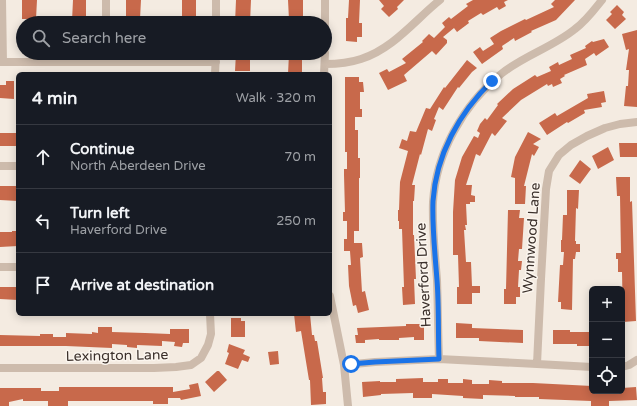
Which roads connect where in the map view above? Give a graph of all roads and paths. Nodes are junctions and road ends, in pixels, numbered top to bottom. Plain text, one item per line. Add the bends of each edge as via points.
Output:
1 (2, 0) edge
2 (106, 0) edge
3 (216, 0) edge
4 (326, 0) edge
5 (440, 0) edge
6 (602, 0) edge
7 (106, 16) edge
8 (216, 16) edge
9 (326, 16) edge
10 (325, 60) edge
11 (1, 62) edge
12 (106, 62) joint
13 (216, 62) joint
14 (325, 64) junction
15 (215, 72) edge
16 (324, 72) edge
17 (637, 122) edge
18 (0, 166) edge
19 (16, 166) edge
20 (16, 267) edge
21 (0, 268) edge
22 (332, 306) edge
23 (210, 316) edge
24 (439, 359) junction
25 (637, 360) edge
26 (537, 364) junction
27 (344, 365) junction
28 (625, 366) edge
29 (589, 367) edge
30 (0, 368) edge
31 (348, 406) edge

1 - 11 street
2 - 7 street
3 - 8 street
4 - 9 street
5 - 14 street via 377,52 353,61
6 - 24 street, Haverford Drive via 575,29 492,81 465,112 450,138 443,155 433,201
10 - 14 street
11 - 12 street
12 - 13 street
13 - 15 street
14 - 16 street
17 - 26 street, Wynnwood Lane via 612,126 587,136 558,155 549,171
18 - 19 street
20 - 21 street
22 - 27 street
23 - 30 street, Lexington Lane via 211,334 208,345 201,358 191,365
24 - 26 street
24 - 27 street
25 - 28 street
26 - 29 street
27 - 31 street

